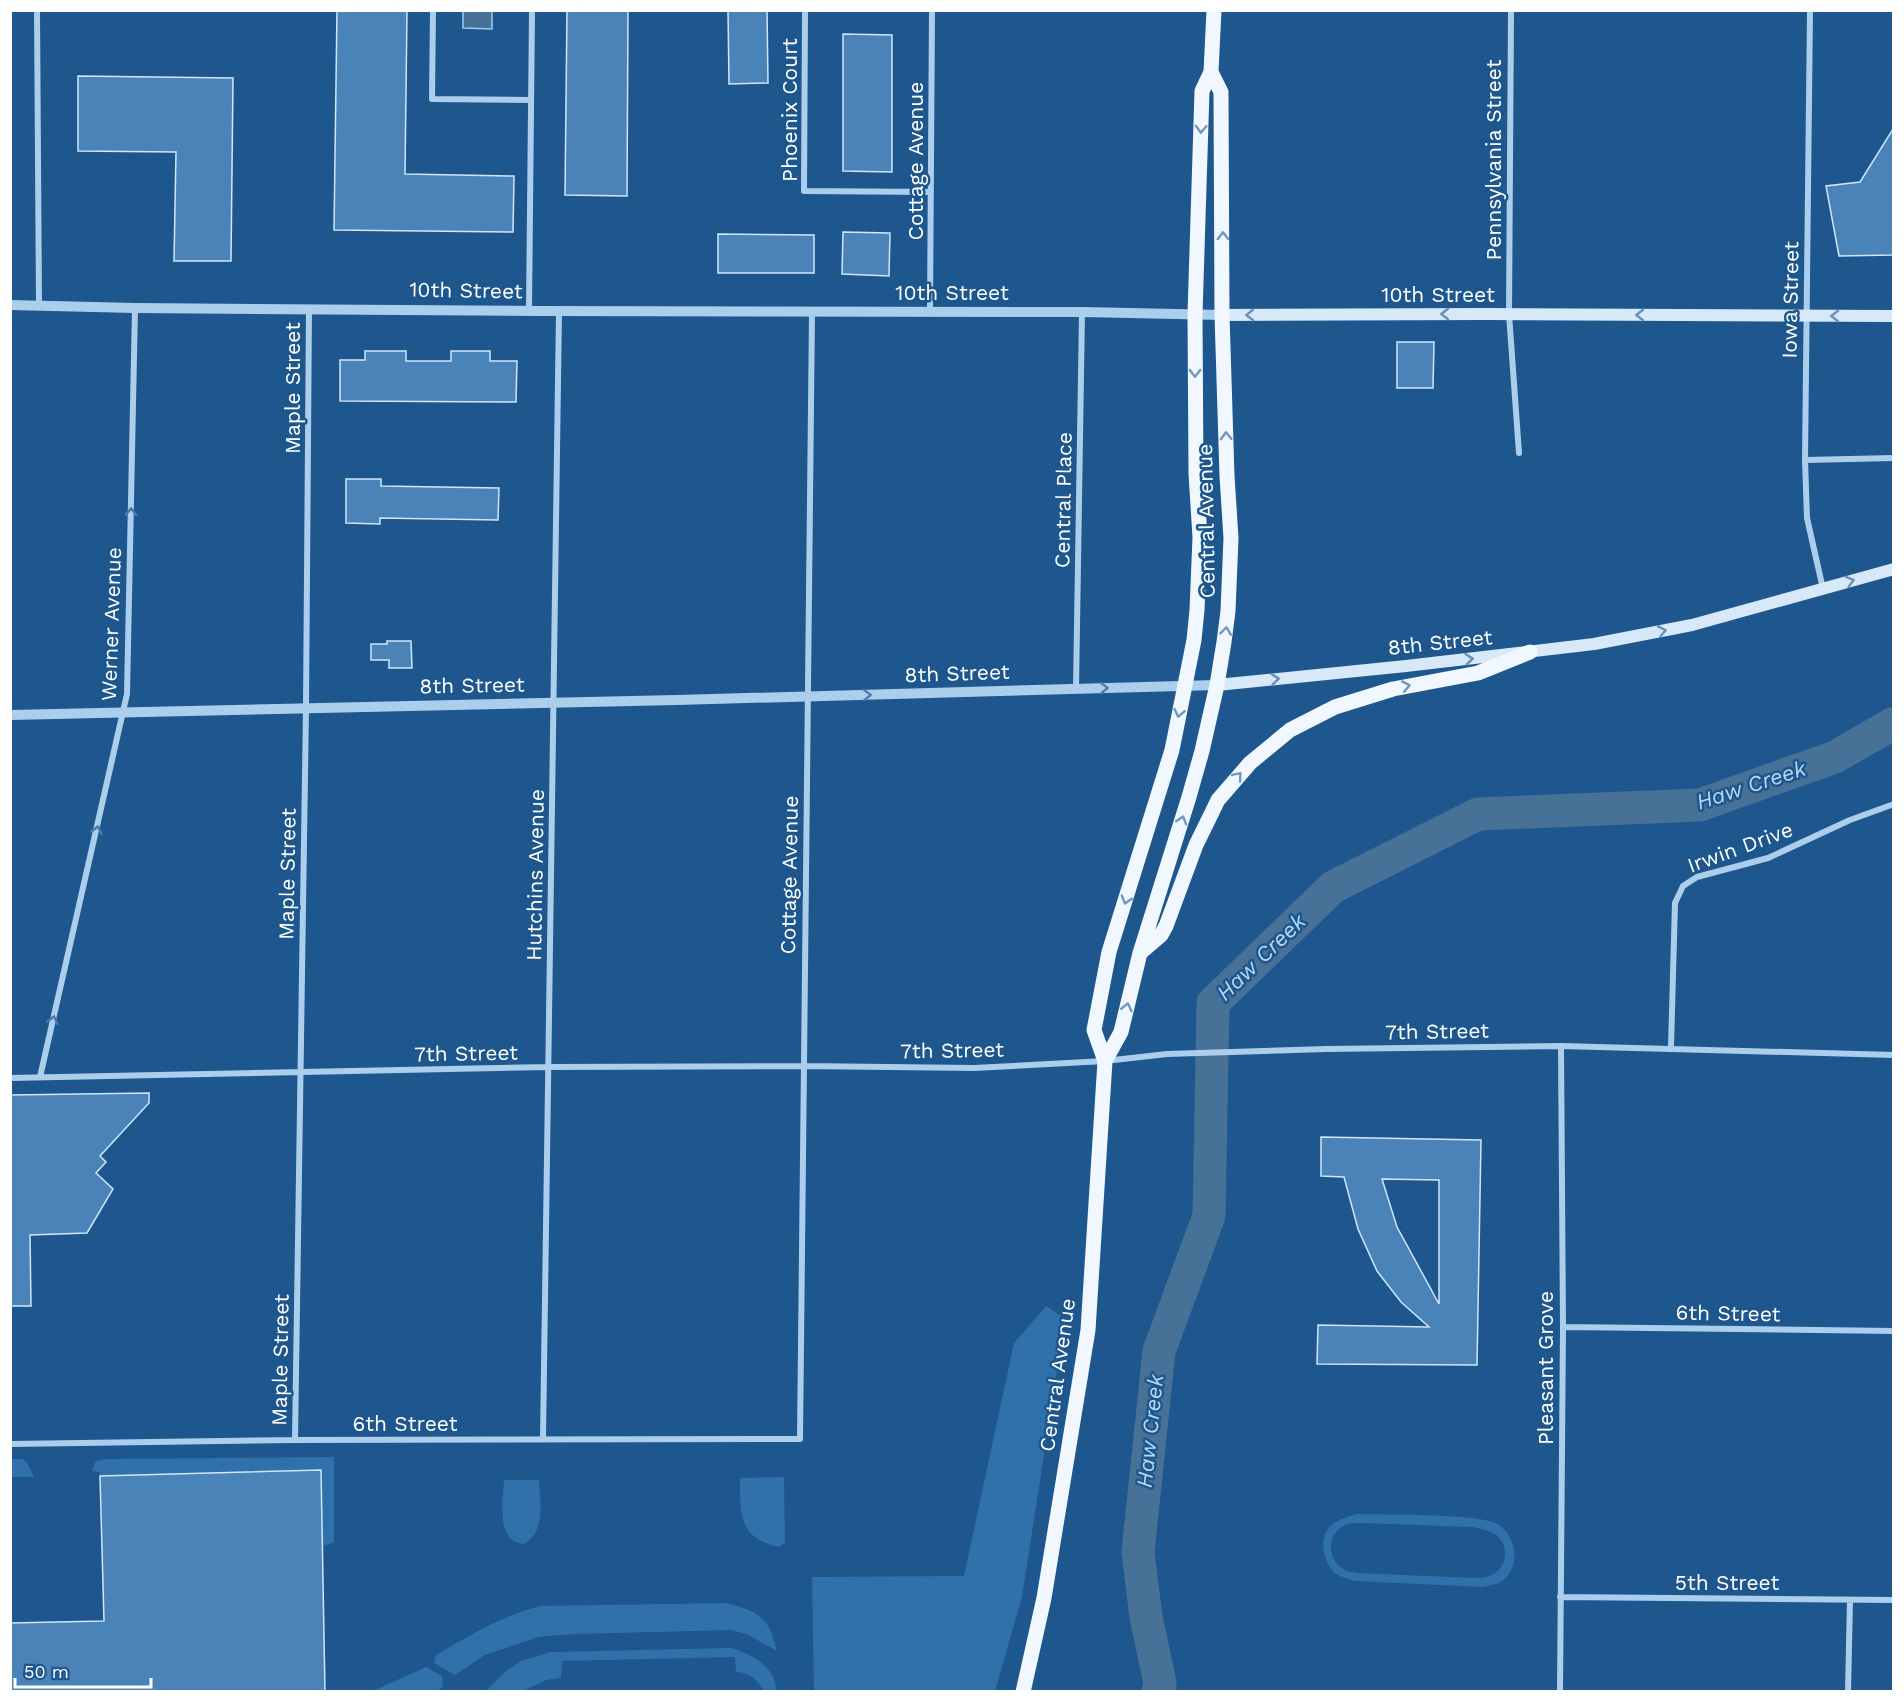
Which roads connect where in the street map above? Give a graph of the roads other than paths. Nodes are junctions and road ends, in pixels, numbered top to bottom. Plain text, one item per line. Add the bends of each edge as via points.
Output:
1 (37, 10) edge
2 (433, 10) edge
3 (532, 10) edge
4 (805, 10) edge
5 (932, 10) edge
6 (1214, 10) edge
7 (1511, 10) edge
8 (1810, 10) edge
9 (1211, 72) junction
10 (531, 100) junction
11 (931, 192) junction
12 (10, 305) edge
13 (39, 306) junction
14 (135, 308) junction
15 (309, 308) junction
16 (529, 310) junction
17 (559, 311) junction
18 (812, 312) junction
19 (930, 312) junction
20 (1082, 312) junction
21 (1195, 314) junction
22 (1509, 314) junction
23 (1222, 315) junction
24 (1807, 316) junction
25 (1893, 316) edge
26 (1519, 453) dead end
27 (1893, 458) edge
28 (1805, 460) junction
29 (1893, 569) edge
30 (1823, 589) junction
31 (1530, 652) junction
32 (1217, 685) junction
33 (1185, 686) junction
34 (1076, 689) junction
35 (808, 696) junction
36 (555, 703) junction
37 (306, 708) junction
38 (124, 712) junction
39 (10, 715) edge
40 (1893, 804) edge
41 (1140, 953) junction
42 (1561, 1046) junction
43 (1671, 1047) junction
44 (1893, 1054) edge
45 (1105, 1061) junction
46 (803, 1066) junction
47 (549, 1067) junction
48 (301, 1072) junction
49 (10, 1077) edge
50 (40, 1077) junction
51 (1563, 1327) junction
52 (1893, 1331) edge
53 (543, 1439) junction
54 (800, 1439) joint
55 (295, 1440) junction
56 (10, 1444) edge
57 (1560, 1597) junction
58 (1850, 1600) junction
59 (1893, 1600) edge
60 (1023, 1692) edge
61 (1560, 1692) edge
62 (1848, 1692) edge

1 - 13 street
2 - 10 street via 432,99
3 - 10 street
4 - 11 street, Phoenix Court via 804,191
5 - 11 street, Cottage Avenue
6 - 9 main road, Central Avenue
7 - 22 street, Pennsylvania Street
8 - 24 street, Iowa Street
9 -> 21 main road, Central Avenue via 1202,91
23 -> 9 main road, Central Avenue via 1221,92
10 - 16 street
11 - 19 street, Cottage Avenue
12 - 13 street, 10th Street
13 - 14 street, 10th Street
14 - 15 street, 10th Street
38 -> 14 street, Werner Avenue
15 - 16 street, 10th Street
15 - 37 street, Maple Street
16 - 17 street, 10th Street
17 - 18 street, 10th Street
17 - 36 street, Hutchins Avenue
18 - 19 street, 10th Street
18 - 35 street, Cottage Avenue
19 - 20 street, 10th Street
20 - 21 street, 10th Street
20 - 34 street, Central Place
21 - 23 street, 10th Street
21 -> 33 main road, Central Avenue via 1200,574
22 -> 23 main road, 10th Street
24 -> 22 main road, 10th Street
22 - 26 street, Pennsylvania Street
32 -> 23 main road, Central Avenue via 1228,611 1231,538
25 -> 24 main road, 10th Street
24 - 28 street, Iowa Street
27 - 28 street
28 - 30 street, Iowa Street via 1807,518
30 -> 29 main road, 8th Street
31 -> 30 main road, 8th Street via 1692,625
32 -> 31 main road, 8th Street
41 -> 31 main road via 1166,926 1196,844 1218,800 1250,763 1290,729 1335,707 1393,689 1478,673
32 - 33 street, 8th Street
41 -> 32 main road, Central Avenue via 1189,797
34 -> 33 street, 8th Street
33 -> 45 main road, Central Avenue via 1168,761 1109,952 1094,1030
35 -> 34 street, 8th Street
35 - 36 street, 8th Street
35 - 46 street, Cottage Avenue
36 - 37 street, 8th Street
36 - 47 street, Hutchins Avenue
37 - 38 street, 8th Street
37 - 48 street, Maple Street
38 - 39 street, 8th Street
50 -> 38 street, Werner Avenue
40 - 43 street, Irwin Drive via 1768,858 1697,877 1683,886 1675,903
45 -> 41 main road, Central Avenue via 1121,1032
42 - 43 street, 7th Street
42 - 45 street, 7th Street via 1167,1054
42 - 51 street, Pleasant Grove
43 - 44 street, 7th Street
45 - 46 street, 7th Street via 974,1068
45 - 60 main road, Central Avenue via 1088,1330 1044,1598
46 - 47 street, 7th Street
46 - 54 street, Cottage Avenue
47 - 48 street, 7th Street
47 - 53 street, Hutchins Avenue
48 - 50 street, 7th Street
48 - 55 street, Maple Street
49 - 50 street, 7th Street
51 - 52 street, 6th Street
51 - 57 street, Pleasant Grove
53 - 54 street, 6th Street
53 - 55 street, 6th Street
55 - 56 street, 6th Street
57 - 58 street, 5th Street
57 - 61 street, Pleasant Grove
58 - 59 street, 5th Street
58 - 62 street

